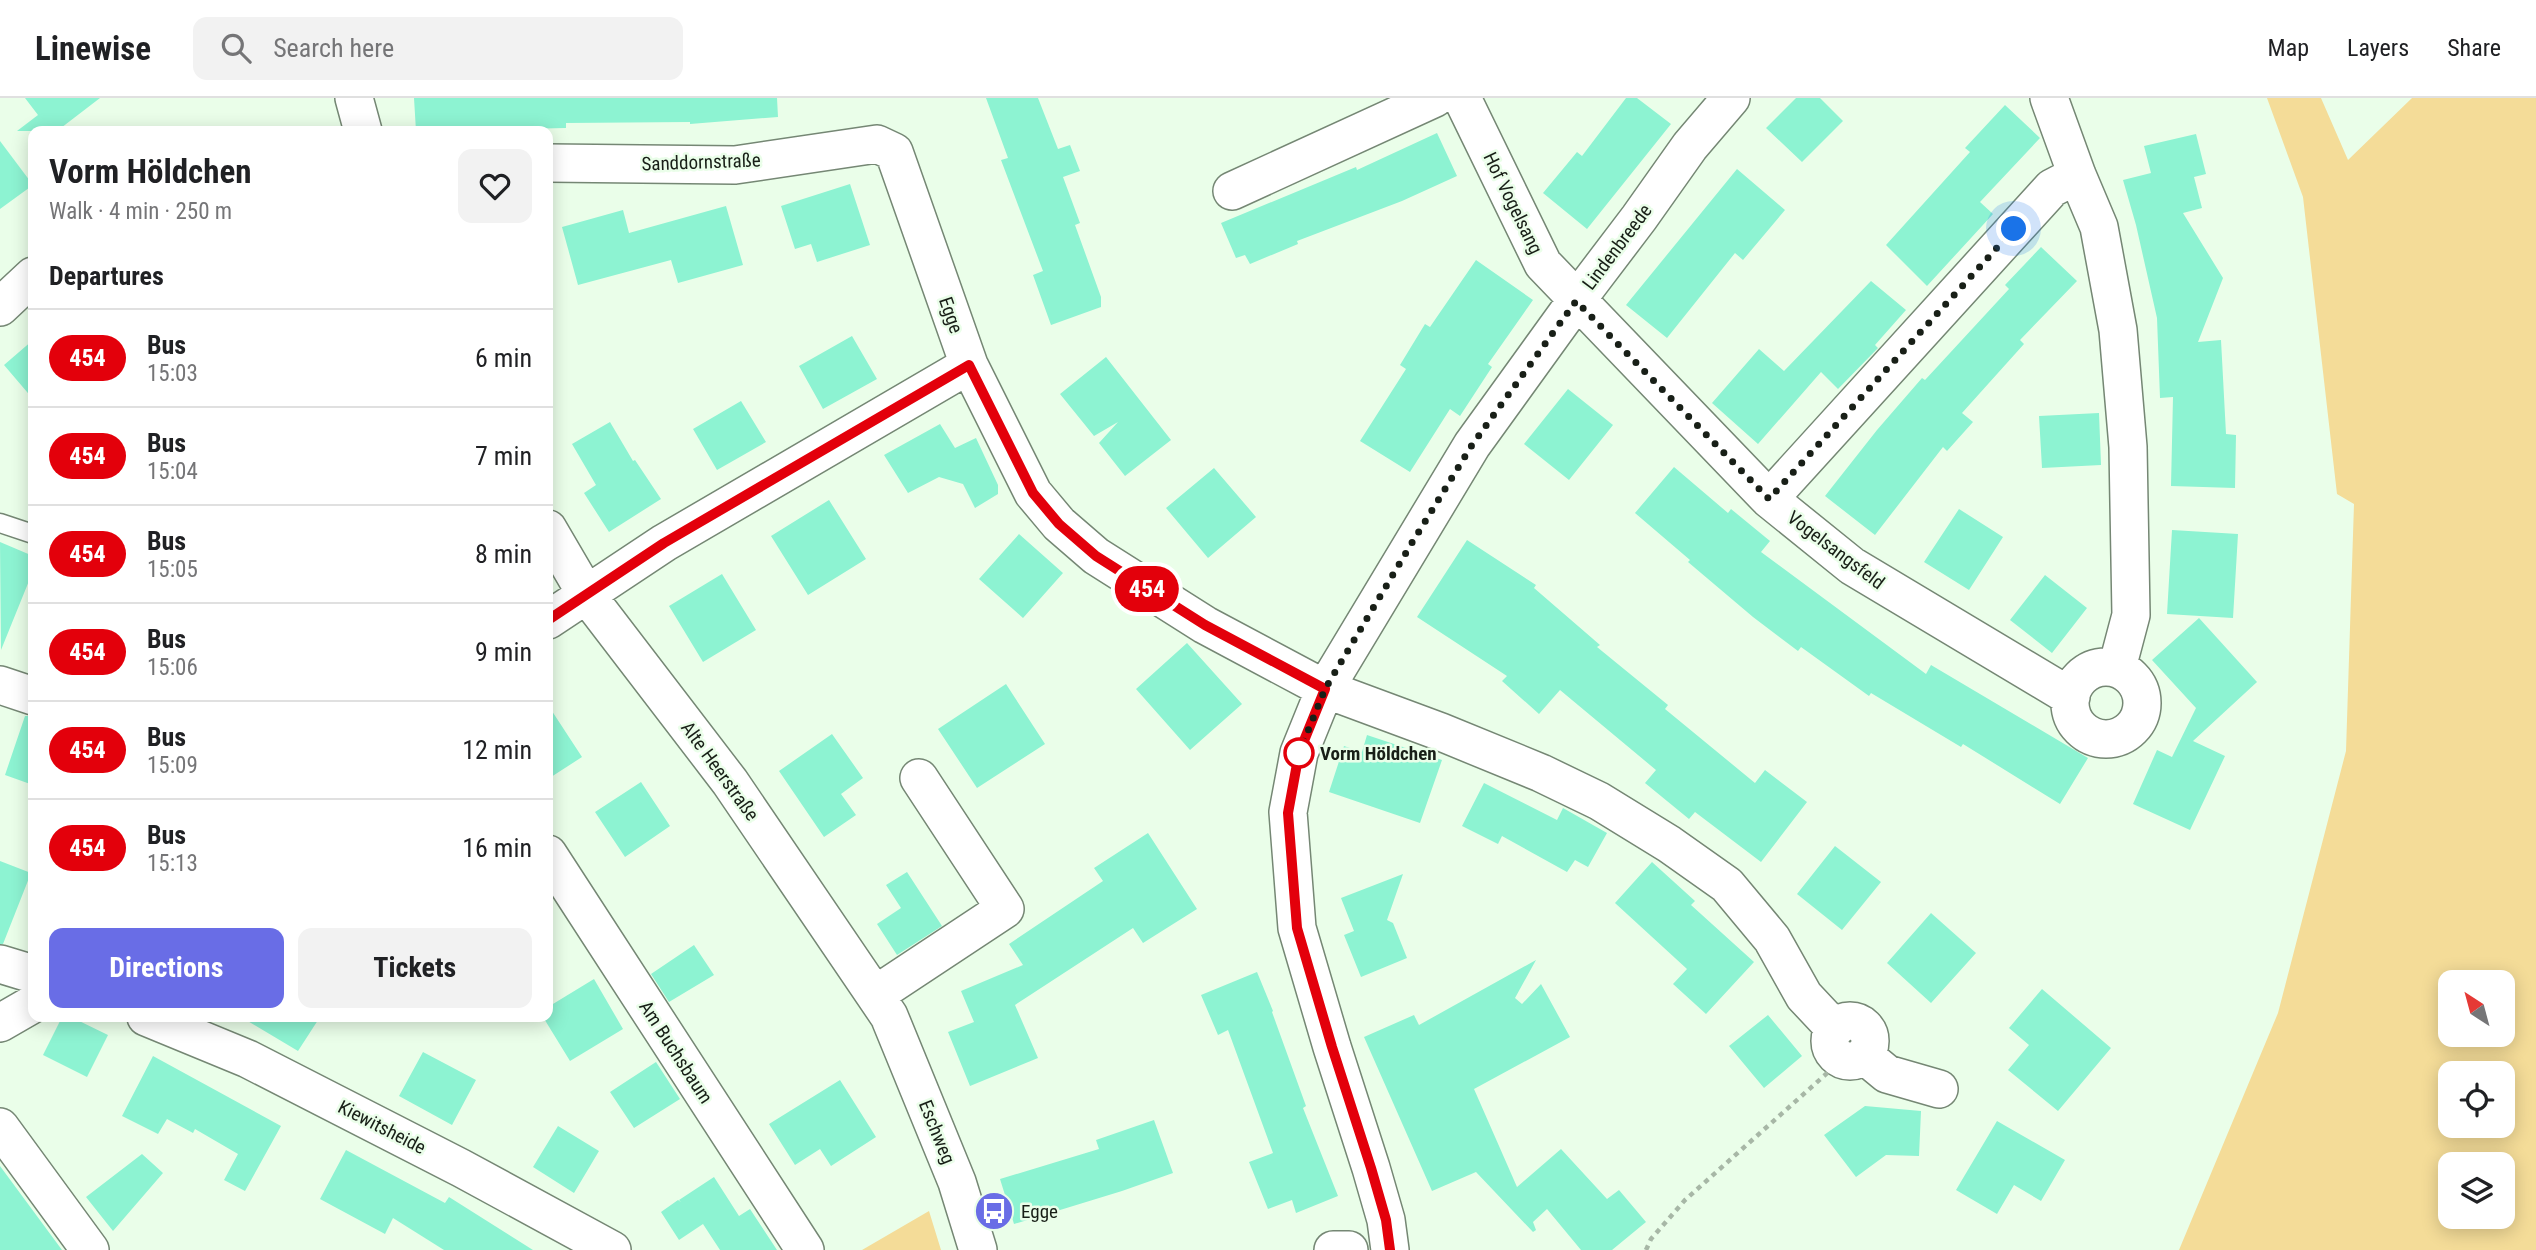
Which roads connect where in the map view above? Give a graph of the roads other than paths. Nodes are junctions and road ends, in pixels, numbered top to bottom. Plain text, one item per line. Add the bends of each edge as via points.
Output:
1 (354, 98) edge
2 (1435, 98) edge
3 (1462, 98) edge
4 (1731, 98) edge
5 (2049, 98) edge
6 (362, 126) edge
7 (894, 152) joint
8 (553, 163) edge
9 (2077, 175) junction
10 (1232, 191) dead end
11 (28, 282) edge
12 (1576, 301) junction
13 (0, 307) edge
14 (969, 365) junction
15 (1769, 499) junction
16 (0, 523) edge
17 (28, 532) edge
18 (553, 538) edge
19 (586, 594) junction
20 (553, 617) edge
21 (2117, 668) junction
22 (0, 685) edge
23 (1325, 689) junction
24 (28, 694) edge
25 (2071, 697) junction
26 (919, 778) dead end
27 (553, 862) edge
28 (0, 964) edge
29 (28, 972) edge
30 (882, 1005) junction
31 (28, 1007) edge
32 (158, 1022) edge
33 (0, 1023) edge
34 (1939, 1089) dead end
35 (0, 1127) edge
36 (90, 1250) edge
37 (612, 1250) edge
38 (805, 1250) edge
39 (978, 1250) edge
40 (1333, 1250) edge
41 (1349, 1250) edge
42 (1390, 1250) edge

1 - 6 street
2 - 10 street
3 - 12 street, Hof Vogelsang via 1543,264
4 - 12 street, Lindenbreede
5 - 9 street
7 - 8 street, Sanddornstraße via 877,144 735,165
7 - 14 street, Egge
9 - 15 street via 2052,188
9 - 21 street via 2099,227 2118,330 2128,447 2131,615
11 - 13 street
12 - 15 street, Vogelsangsfeld
12 - 23 street, Lindenbreede via 1472,445
14 - 19 street via 675,536
14 - 23 street, Egge via 1033,493 1059,524 1096,556 1205,625
15 - 25 street, Vogelsangsfeld via 1852,566
16 - 17 lane
18 - 19 street, Alte Heerstraße
19 - 20 street
19 - 30 street, Alte Heerstraße via 730,782
21 - 25 street via 2105,667 2082,676
21 - 25 street via 2136,682 2143,705 2134,727 2125,734 2102,739 2081,730 2070,709
22 - 24 street
23 - 34 street via 1541,773 1670,844 1727,885 1772,939 1804,996 1847,1048 1886,1074
23 - 42 street, Lindenbreede via 1299,753 1288,813 1297,928 1371,1168
26 - 30 street via 1005,909
27 - 38 street, Am Buchsbaum
28 - 29 street
30 - 39 street, Eschweg via 957,1182
31 - 33 street
32 - 37 street, Kiewitsheide via 248,1059
35 - 36 street
40 - 41 street

